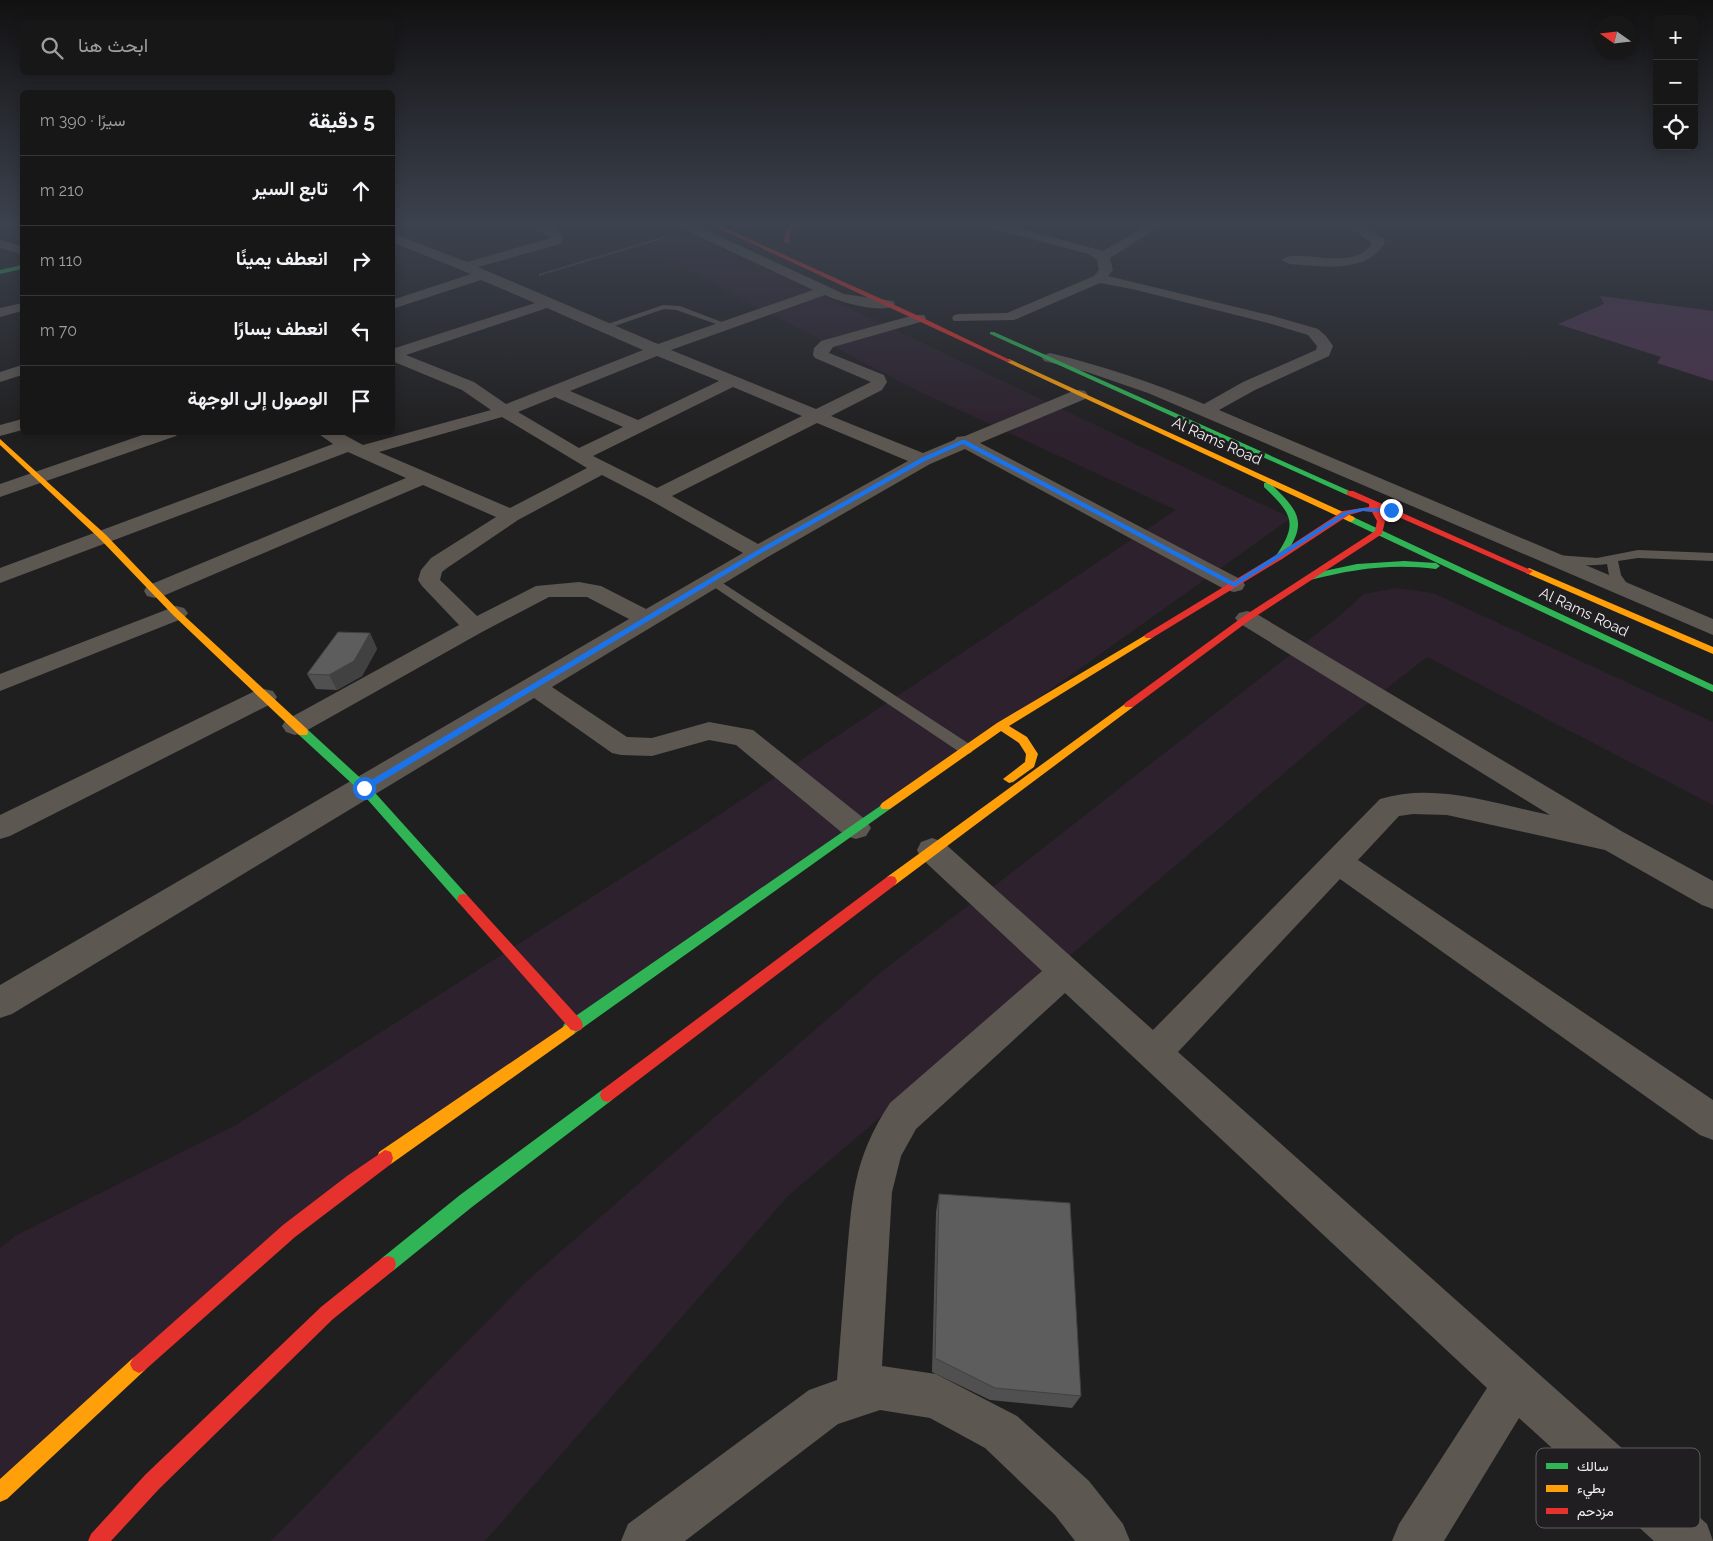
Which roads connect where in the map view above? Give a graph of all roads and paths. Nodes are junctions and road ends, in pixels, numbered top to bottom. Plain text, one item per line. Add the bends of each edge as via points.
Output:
1 (425, 294) edge
2 (528, 294) edge
3 (815, 294) edge
4 (836, 294) edge
5 (866, 294) edge
6 (1064, 294) edge
7 (1168, 294) edge
8 (549, 303) junction
9 (395, 304) edge
10 (888, 304) junction
11 (20, 308) edge
12 (0, 313) edge
13 (954, 316) joint
14 (1009, 317) junction
15 (919, 318) junction
16 (603, 326) junction
17 (728, 326) junction
18 (1006, 339) junction
19 (657, 350) junction
20 (395, 354) edge
21 (395, 356) edge
22 (1050, 358) junction
23 (20, 371) edge
24 (0, 377) edge
25 (733, 381) junction
26 (557, 391) junction
27 (1079, 395) junction
28 (504, 411) junction
29 (1205, 411) junction
30 (818, 416) junction
31 (20, 425) edge
32 (638, 427) junction
33 (0, 431) edge
34 (161, 435) edge
35 (331, 435) edge
36 (0, 442) edge
37 (964, 442) junction
38 (355, 448) junction
39 (578, 456) junction
40 (923, 460) junction
41 (601, 468) junction
42 (1254, 474) junction
43 (40, 477) junction
44 (422, 478) junction
45 (0, 491) edge
46 (657, 496) junction
47 (1360, 496) junction
48 (1375, 509) junction
49 (1391, 510) junction
50 (1343, 515) junction
51 (511, 516) junction
52 (1379, 532) junction
53 (103, 537) junction
54 (758, 553) junction
55 (1279, 557) junction
56 (1547, 557) junction
57 (1713, 558) edge
58 (1612, 560) junction
59 (1470, 574) junction
60 (0, 576) edge
61 (1310, 577) junction
62 (712, 580) junction
63 (1234, 585) junction
64 (155, 591) junction
65 (1628, 592) junction
66 (176, 613) junction
67 (1247, 618) junction
68 (646, 619) junction
69 (474, 627) junction
70 (1713, 628) edge
71 (1713, 652) edge
72 (0, 683) edge
73 (534, 686) junction
74 (1713, 689) edge
75 (264, 696) junction
76 (295, 726) junction
77 (1001, 726) junction
78 (966, 749) junction
79 (998, 786) dead end
80 (364, 788) junction
81 (0, 828) edge
82 (856, 828) junction
83 (1612, 840) junction
84 (935, 841) junction
85 (1339, 863) junction
86 (1713, 896) edge
87 (1065, 972) junction
88 (0, 1003) edge
89 (576, 1025) junction
90 (1154, 1053) junction
91 (1713, 1122) edge
92 (1515, 1384) junction
93 (858, 1395) junction
94 (1586, 1448) edge
95 (0, 1492) edge
96 (1676, 1528) edge
97 (98, 1541) edge
98 (645, 1541) edge
99 (1106, 1541) edge
100 (1416, 1541) edge
101 (1690, 1541) edge

1 - 9 street
2 - 8 street
3 - 17 street
4 - 10 street via 851,300
5 - 10 main road, Al Rams Road
6 - 14 street
7 - 29 street via 1313,332 1325,346 1323,353 1249,386
8 - 16 street
8 - 20 street
10 - 15 main road, Al Rams Road
11 - 12 street
13 - 14 street
13 - 18 main road, Al Rams Road
14 - 18 street
15 - 27 main road, Al Rams Road
15 - 30 street via 822,348 820,354 879,382
16 - 17 lane via 663,308 677,308
16 - 19 street
17 - 19 street
18 - 22 main road, Al Rams Road
19 - 25 street
19 - 26 street
21 - 28 street via 468,386
22 - 29 street via 1115,375
22 - 47 main road, Al Rams Road
23 - 24 street
25 - 30 street
25 - 32 street
26 - 28 street
26 - 32 street
27 - 37 street
27 - 42 main road, Al Rams Road
28 - 38 street
28 - 39 street
29 - 56 street
30 - 40 street
30 - 46 street
31 - 33 street
32 - 39 street
34 - 43 street
35 - 38 street
36 - 43 main road
37 - 40 street
37 - 63 street
38 - 44 street
38 - 53 street
39 - 41 street
40 - 54 street
41 - 46 street
41 - 51 street
42 - 50 main road, Al Rams Road
42 - 55 main road via 1293,515 1293,538
43 - 45 street
43 - 53 main road
44 - 51 street
44 - 64 street
46 - 54 street
47 - 48 main road
47 - 49 main road, Al Rams Road
48 - 49 main road
48 - 50 main road
48 - 52 main road via 1381,521
49 - 71 main road, Al Rams Road
50 - 52 main road, Al Rams Road
50 - 55 main road
51 - 69 street via 439,562 432,570 429,580 433,586
52 - 59 main road, Al Rams Road
52 - 61 main road
53 - 60 street
53 - 64 main road
54 - 62 street
55 - 63 main road
56 - 58 lane via 1582,562
56 - 65 street
57 - 58 lane via 1655,554
58 - 65 lane via 1615,575
59 - 61 main road via 1427,564 1386,562 1351,566
59 - 74 main road, Al Rams Road
61 - 67 main road
62 - 68 street
62 - 78 lane
63 - 77 main road
64 - 66 main road
65 - 70 street
66 - 72 street
66 - 75 main road
67 - 83 street
67 - 84 main road
68 - 69 street via 593,592 560,590 544,591
68 - 73 street
69 - 76 street
73 - 80 street
73 - 82 street via 621,746 652,747 709,731 744,737
75 - 76 main road
75 - 81 street
76 - 80 main road
77 - 78 main road
77 - 79 main road via 1023,740 1032,754 1030,764
78 - 82 main road
80 - 88 street
80 - 89 main road
82 - 89 main road
83 - 85 street via 1447,804 1412,803 1390,807
83 - 86 street
84 - 87 street
84 - 97 main road via 466,1201 327,1313 152,1482
85 - 90 street
85 - 91 street
87 - 90 street
87 - 93 street via 903,1116 888,1139 876,1169 872,1192
89 - 95 main road via 353,1180 235,1276
90 - 92 street
92 - 94 street
92 - 100 street
93 - 98 street via 825,1406
93 - 99 street via 880,1388 936,1396 1001,1432 1072,1498
96 - 101 street

